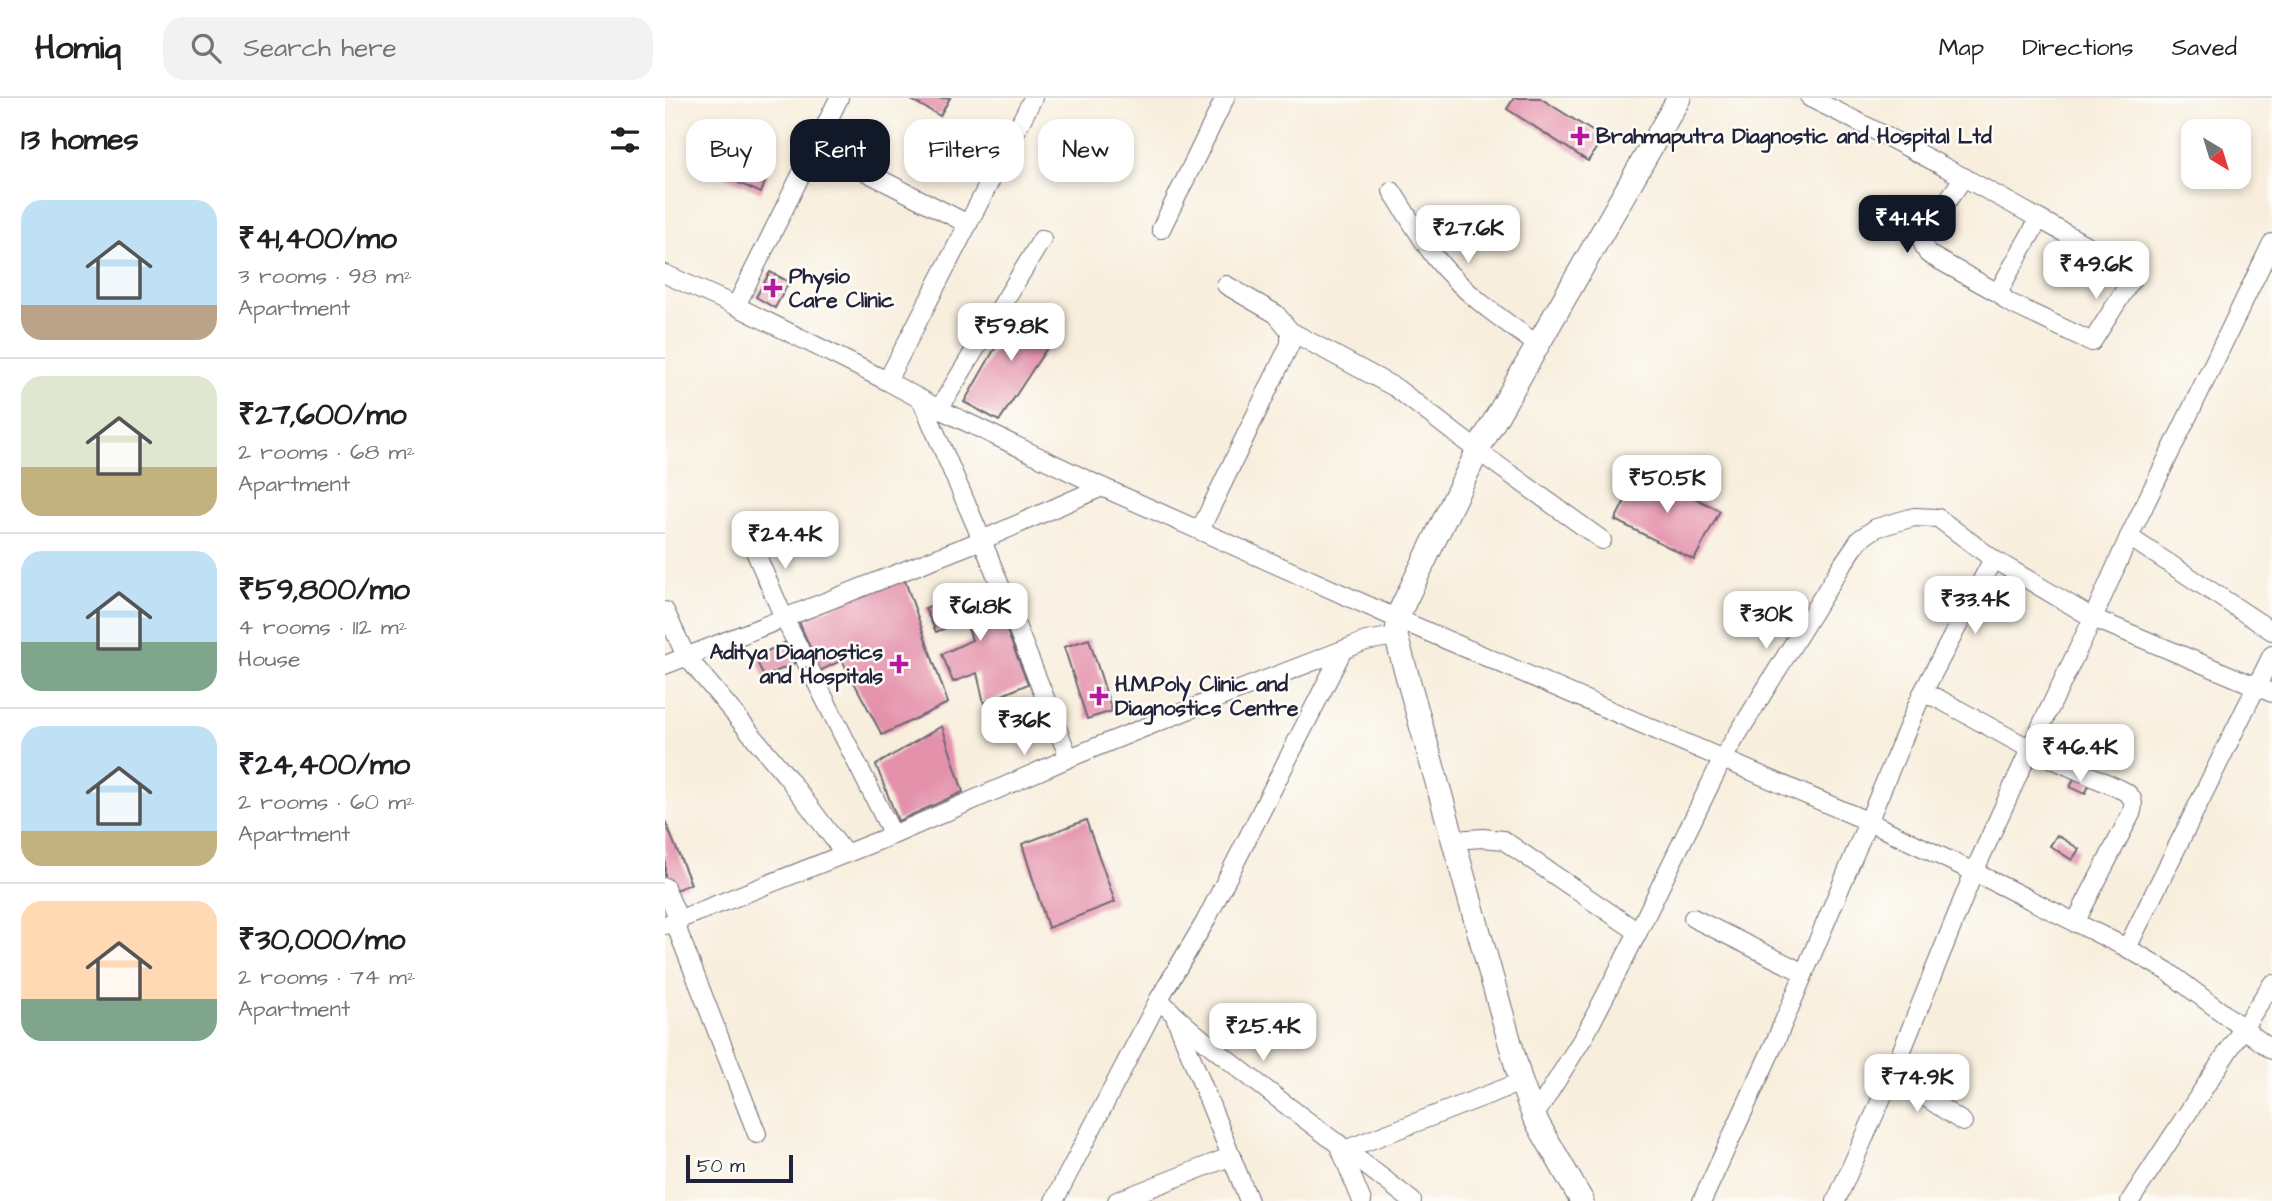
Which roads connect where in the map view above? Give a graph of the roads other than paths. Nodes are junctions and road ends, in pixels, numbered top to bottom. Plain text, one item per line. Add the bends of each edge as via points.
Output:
1 (839, 98) edge
2 (1033, 98) edge
3 (1225, 98) edge
4 (1679, 98) edge
5 (1810, 98) edge
6 (828, 119) edge
7 (1964, 177) junction
8 (797, 182) edge
9 (886, 182) edge
10 (1392, 191) dead end
11 (2039, 219) junction
12 (968, 224) junction
13 (1161, 229) dead end
14 (1042, 239) dead end
15 (2272, 243) edge
16 (665, 274) edge
17 (1226, 285) dead end
18 (2000, 294) junction
19 (736, 306) junction
20 (1290, 331) junction
21 (1538, 345) junction
22 (887, 381) junction
23 (921, 399) junction
24 (939, 409) junction
25 (1478, 451) junction
26 (1102, 486) junction
27 (1201, 530) junction
28 (2129, 537) junction
29 (750, 540) dead end
30 (1602, 540) dead end
31 (982, 541) junction
32 (1993, 559) junction
33 (665, 611) edge
34 (784, 618) junction
35 (2093, 618) junction
36 (1397, 627) junction
37 (2272, 631) edge
38 (1343, 650) junction
39 (2272, 655) edge
40 (686, 656) junction
41 (665, 665) edge
42 (2264, 689) edge
43 (1922, 694) junction
44 (2029, 749) junction
45 (1069, 758) junction
46 (1723, 758) junction
47 (1867, 821) junction
48 (893, 835) junction
49 (1453, 840) junction
50 (845, 854) junction
51 (1974, 872) junction
52 (665, 887) edge
53 (1692, 918) dead end
54 (673, 922) edge
55 (2075, 922) junction
56 (1638, 932) junction
57 (2127, 948) junction
58 (1804, 973) junction
59 (2272, 984) edge
60 (1159, 999) junction
61 (1175, 1016) junction
62 (2244, 1028) junction
63 (2272, 1050) edge
64 (1892, 1075) junction
65 (1521, 1082) junction
66 (1534, 1117) junction
67 (1963, 1122) dead end
68 (757, 1134) dead end
69 (1343, 1146) junction
70 (1232, 1156) junction
71 (1124, 1200) edge
72 (1054, 1201) edge
73 (1249, 1201) edge
74 (1361, 1201) edge
75 (1412, 1201) edge
76 (1582, 1201) edge
77 (1702, 1201) edge
78 (1836, 1201) edge
79 (2130, 1201) edge

1 - 6 street
2 - 12 street
3 - 13 street
4 - 21 main road
5 - 7 street
7 - 11 street
7 - 18 street via 1925,233 1923,244 1928,254
8 - 19 street
9 - 12 street
10 - 21 street via 1449,273
11 - 18 street
11 - 18 street via 2135,274 2092,342 2007,302
12 - 22 street
14 - 24 street
15 - 28 street
16 - 19 street
17 - 20 street via 1276,314
19 - 22 street
20 - 25 street via 1396,388
20 - 27 street via 1286,355
21 - 25 main road
22 - 23 street
23 - 24 street
23 - 31 street
24 - 26 street
25 - 30 street
25 - 36 main road via 1401,608
26 - 27 street
26 - 31 street
27 - 36 street
28 - 35 street
28 - 37 street
29 - 34 street
31 - 34 street
31 - 45 street
32 - 35 street
32 - 43 street
32 - 46 street via 1938,518 1903,519 1866,534 1854,546
33 - 40 street
34 - 40 street
34 - 48 street
35 - 42 street
35 - 44 street
36 - 38 street
36 - 46 street
36 - 49 main road
38 - 45 street
38 - 60 street via 1205,922
39 - 42 street
40 - 41 street
40 - 50 street
42 - 57 street
43 - 44 street
43 - 47 street
44 - 51 street
44 - 55 street via 2133,799 2131,814
45 - 48 street
46 - 47 street
46 - 56 street
47 - 51 street
47 - 58 street
48 - 50 street
49 - 56 street via 1503,841
49 - 65 main road
50 - 54 street
51 - 55 street
51 - 64 street
52 - 54 street
53 - 58 street
54 - 68 street
55 - 57 street
56 - 66 street via 1586,1033
57 - 62 street
58 - 77 street
59 - 62 street
60 - 61 street
60 - 72 street
61 - 69 street
61 - 70 street
62 - 63 street
62 - 79 street
64 - 67 street
64 - 78 street
65 - 66 main road
65 - 69 street
66 - 76 main road
69 - 74 street
69 - 75 street
70 - 71 street
70 - 73 street

